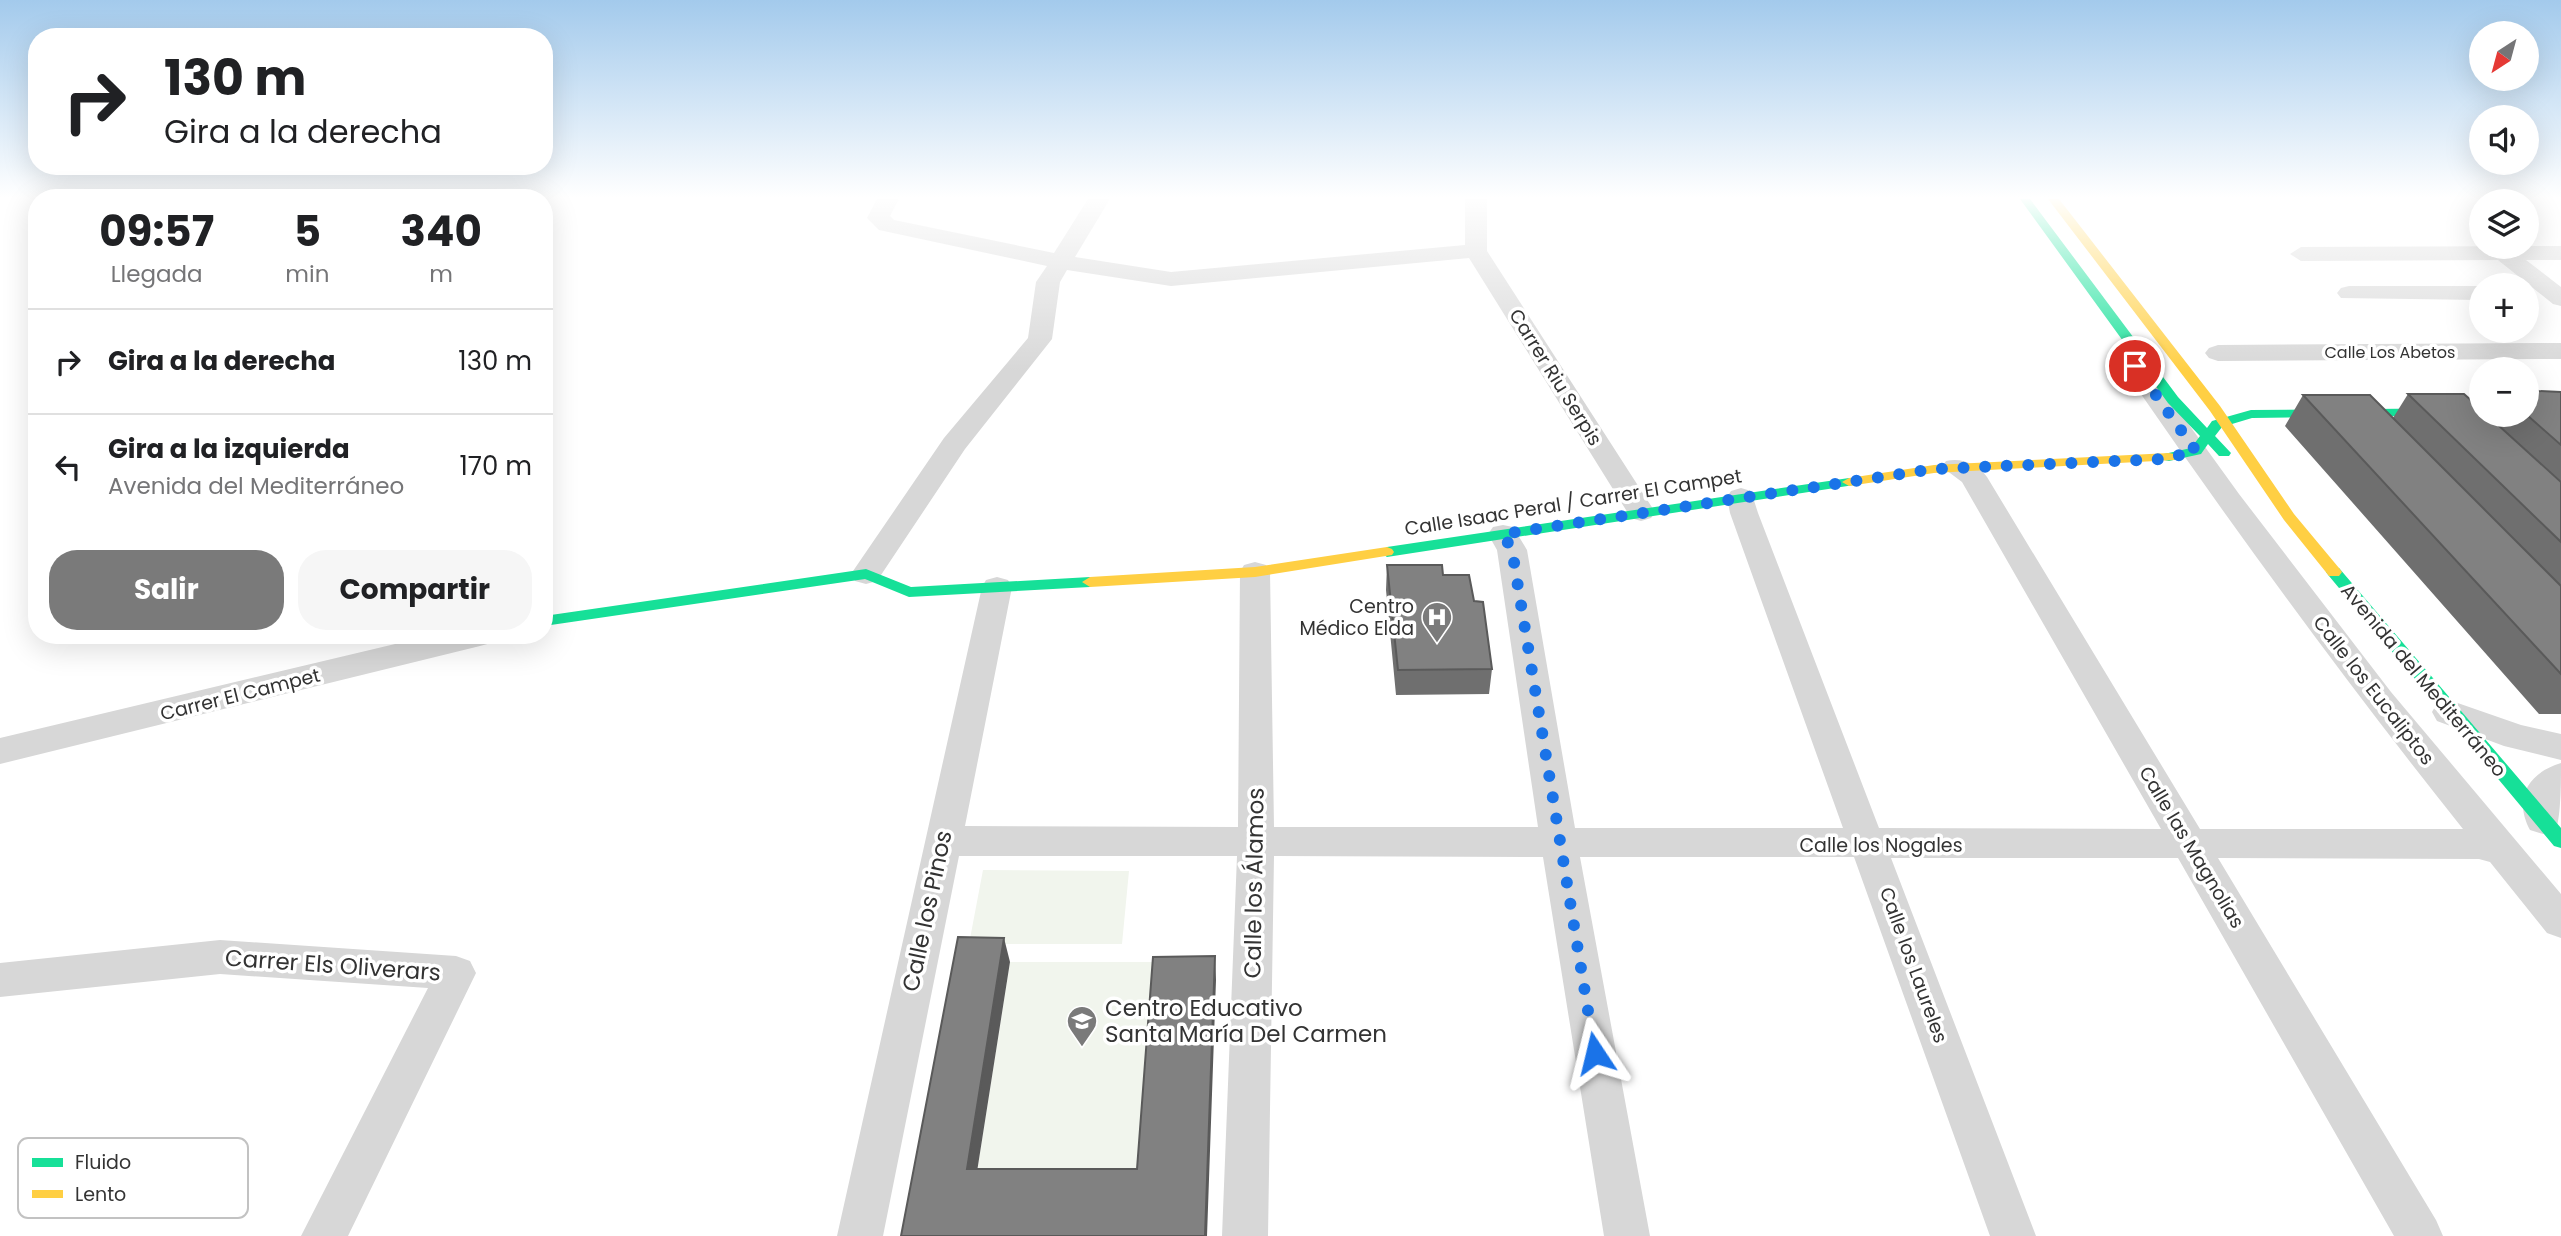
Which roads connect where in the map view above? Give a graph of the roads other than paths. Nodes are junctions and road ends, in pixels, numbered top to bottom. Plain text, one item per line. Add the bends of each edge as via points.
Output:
1 (1037, 257) edge
2 (1065, 257) edge
3 (1414, 257) edge
4 (1480, 257) edge
5 (2066, 257) edge
6 (2097, 257) edge
7 (2511, 259) edge
8 (1062, 262) junction
9 (2349, 293) dead end
10 (2469, 293) edge
11 (2539, 293) edge
12 (2558, 295) edge
13 (2100, 304) junction
14 (2133, 347) junction
15 (2561, 351) edge
16 (2218, 353) dead end
17 (2191, 379) junction
18 (2449, 412) junction
19 (2469, 412) edge
20 (2305, 413) junction
21 (2357, 413) junction
22 (2220, 415) junction
23 (2480, 441) edge
24 (2386, 443) edge
25 (2202, 444) junction
26 (1956, 467) junction
27 (1741, 497) junction
28 (1642, 512) junction
29 (2289, 517) junction
30 (1503, 534) junction
31 (1255, 572) junction
32 (866, 574) junction
33 (997, 587) junction
34 (553, 620) edge
35 (443, 644) edge
36 (2449, 712) junction
37 (2561, 747) edge
38 (0, 751) edge
39 (2561, 776) edge
40 (2552, 831) edge
41 (941, 841) junction
42 (1256, 842) junction
43 (1559, 844) junction
44 (1870, 845) junction
45 (2192, 846) junction
46 (2505, 852) junction
47 (2561, 922) edge
48 (0, 980) edge
49 (324, 1236) edge
50 (860, 1236) edge
51 (1245, 1236) edge
52 (1627, 1236) edge
53 (2013, 1236) edge
54 (2420, 1236) edge

1 - 8 street
2 - 8 street
3 - 8 street via 1171,279
4 - 28 street, Carrer Riu Serpis
5 - 13 street, Avenida del Mediterráneo
6 - 17 street, Avenida del Mediterráneo
7 - 12 street
8 - 32 street via 1048,282 1040,339 954,443
9 - 10 street
11 - 12 street
13 - 14 street, Avenida del Mediterráneo
13 - 25 street, Avenida del Mediterráneo via 2125,352
14 - 22 street, Avenida del Mediterráneo via 2175,390
14 - 25 street, Avenida del Mediterráneo
15 - 16 street, Calle Los Abetos
17 - 20 street via 2231,395
17 - 22 street, Avenida del Mediterráneo
18 - 19 street
18 - 21 street
18 - 23 street
20 - 21 street
20 - 22 street
21 - 24 street
22 - 25 street
22 - 29 street, Avenida del Mediterráneo
25 - 26 street, Calle Isaac Peral / Carrer El Campet via 2163,459
25 - 29 street, Avenida del Mediterráneo
25 - 46 street, Calle los Eucaliptos via 2229,500 2379,701
26 - 27 street, Calle Isaac Peral / Carrer El Campet
26 - 45 street, Calle las Magnolias via 1973,477
27 - 28 street, Calle Isaac Peral / Carrer El Campet
27 - 44 street, Calle los Laureles
28 - 30 street, Calle Isaac Peral / Carrer El Campet
29 - 36 street, Avenida del Mediterráneo
30 - 31 street, Calle Isaac Peral / Carrer El Campet
30 - 43 street via 1512,550
31 - 33 street, Calle Isaac Peral / Carrer El Campet
31 - 42 street, Calle los Álamos
32 - 33 street via 909,592
32 - 34 street
33 - 41 street, Calle los Pinos
35 - 38 street, Carrer El Campet
36 - 37 street via 2516,737
36 - 40 street, Avenida del Mediterráneo
39 - 40 street via 2540,795
41 - 42 street, Calle los Nogales
41 - 50 street, Calle los Pinos
42 - 43 street, Calle los Nogales
42 - 51 street, Calle los Álamos
43 - 44 street, Calle los Nogales
43 - 52 street
44 - 45 street, Calle los Nogales
44 - 53 street, Calle los Laureles
45 - 46 street, Calle los Nogales via 2479,844
45 - 54 street, Calle las Magnolias
46 - 47 street, Calle los Eucaliptos
48 - 49 street, Carrer Els Oliverars via 220,957 456,973

